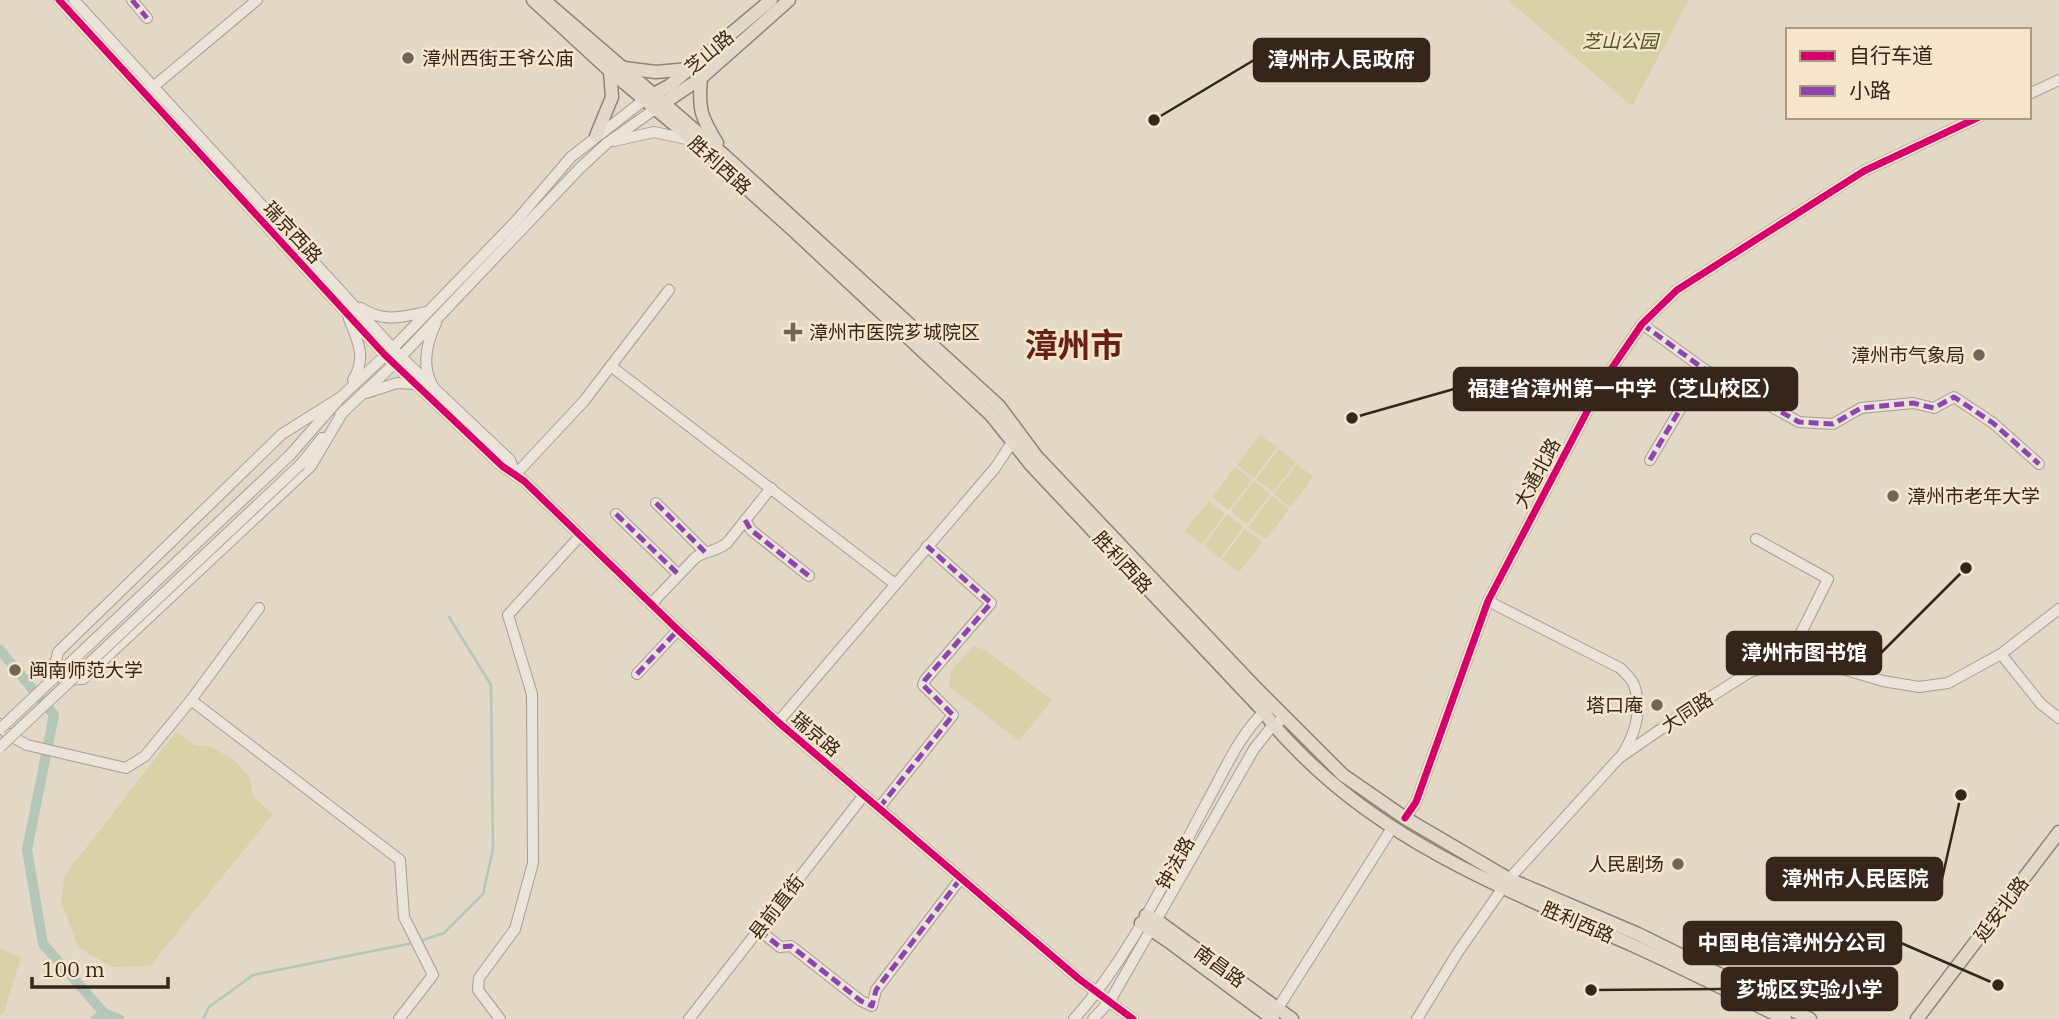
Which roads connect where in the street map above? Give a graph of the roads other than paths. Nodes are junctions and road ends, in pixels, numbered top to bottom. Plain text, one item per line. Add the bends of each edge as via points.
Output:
1 (59, 0) edge
2 (74, 0) edge
3 (132, 0) edge
4 (257, 0) edge
5 (533, 0) edge
6 (544, 0) edge
7 (771, 0) edge
8 (789, 0) edge
9 (147, 18) dead end
10 (623, 68) junction
11 (689, 68) junction
12 (610, 71) junction
13 (701, 78) junction
14 (2059, 80) edge
15 (153, 87) junction
16 (2031, 93) edge
17 (649, 97) junction
18 (660, 106) junction
19 (1975, 119) edge
20 (601, 140) junction
21 (694, 141) junction
22 (725, 156) junction
23 (669, 290) dead end
24 (350, 300) junction
25 (427, 312) junction
26 (348, 315) junction
27 (439, 317) junction
28 (1642, 324) junction
29 (393, 356) junction
30 (612, 367) junction
31 (1704, 369) junction
32 (415, 384) junction
33 (344, 394) junction
34 (439, 395) junction
35 (356, 399) junction
36 (344, 410) junction
37 (1015, 438) junction
38 (1650, 460) dead end
39 (2039, 464) dead end
40 (516, 474) junction
41 (771, 488) junction
42 (656, 503) dead end
43 (616, 514) dead end
44 (745, 520) junction
45 (580, 536) junction
46 (1756, 540) dead end
47 (927, 547) junction
48 (705, 552) junction
49 (679, 575) junction
50 (809, 576) dead end
51 (895, 583) junction
52 (1488, 601) junction
53 (651, 604) junction
54 (259, 608) dead end
55 (2059, 608) edge
56 (678, 630) junction
57 (2001, 654) junction
58 (1788, 659) junction
59 (637, 674) dead end
60 (191, 700) junction
61 (1268, 708) junction
62 (1285, 718) junction
63 (2059, 718) edge
64 (778, 722) junction
65 (1273, 725) junction
66 (0, 726) edge
67 (0, 747) edge
68 (1619, 758) junction
69 (864, 795) junction
70 (879, 808) junction
71 (1405, 818) junction
72 (1392, 828) junction
73 (2059, 832) edge
74 (961, 878) junction
75 (1505, 884) junction
76 (1149, 922) junction
77 (759, 930) junction
78 (1099, 992) junction
79 (1111, 1001) junction
80 (1275, 1014) edge
81 (399, 1019) edge
82 (500, 1019) edge
83 (689, 1019) edge
84 (1074, 1019) edge
85 (1093, 1019) edge
86 (1133, 1019) edge
87 (1292, 1019) edge
88 (1417, 1019) edge
89 (1785, 1019) edge
90 (1810, 1019) edge
91 (1917, 1019) edge

1 - 26 street, 瑞京西路
2 - 15 street, 瑞京西路
3 - 9 street
4 - 15 street
5 - 12 main road, 胜利西路
6 - 10 main road
7 - 11 main road, 芝山路
8 - 13 main road
10 - 11 main road via 656,72
10 - 17 main road
11 - 17 main road, 芝山路
12 - 17 main road, 胜利西路
12 - 20 main road via 612,97
13 - 18 main road
13 - 22 main road via 698,104
14 - 16 street
15 - 24 street, 瑞京西路
17 - 18 main road, 胜利西路
17 - 20 street
18 - 20 street
18 - 21 main road, 胜利西路
18 - 22 main road
19 - 28 street, 大通北路 via 1864,171 1677,290
20 - 21 street via 654,132
20 - 25 street via 571,158
20 - 27 street
21 - 37 main road, 胜利西路
22 - 37 main road via 999,406
23 - 30 street
24 - 25 street via 389,320
24 - 29 street, 瑞京西路
25 - 29 street
26 - 29 street, 瑞京西路
26 - 33 street via 361,368
27 - 29 street
27 - 34 street via 426,357 429,379
28 - 31 street
28 - 52 street, 大通北路 via 1603,381
29 - 32 street, 瑞京西路
29 - 33 street
29 - 34 street, 瑞京西路
29 - 35 street
30 - 40 street
30 - 41 street
31 - 38 street
31 - 39 street via 1799,422 1833,424 1861,408 1913,403 1934,408 1954,397 1993,423
32 - 35 street via 397,383
32 - 40 street, 瑞京西路
33 - 36 street via 282,434 58,652 54,669 63,680 83,679 311,466
33 - 66 street, bridge via 290,455
34 - 40 street, 瑞京西路 via 510,460
35 - 36 street
36 - 67 street, bridge via 301,464
37 - 47 street
37 - 61 main road, 胜利西路
40 - 45 street, 瑞京路
41 - 44 street
41 - 51 street
42 - 48 street
43 - 49 street
44 - 48 street via 727,543
44 - 50 street via 751,530
45 - 53 street, 瑞京路
45 - 82 street via 508,615 532,694 533,863 515,929 479,978 478,990
46 - 58 street via 1828,579
47 - 51 street
47 - 70 street via 991,603 925,680 923,685 953,715
48 - 49 street
49 - 53 street
51 - 64 street
52 - 68 street via 1620,668 1634,684 1638,720
52 - 71 street, 大通北路 via 1416,802
53 - 56 street, 瑞京路
54 - 60 street
55 - 57 street, 大同路
56 - 59 street
56 - 64 street, 瑞京路
57 - 58 street, 大同路 via 1948,683 1919,687 1819,662
57 - 63 street via 2041,704
58 - 68 street, 大同路 via 1750,672
60 - 66 street via 145,756 127,768 27,745
60 - 81 street via 400,860 404,917 433,975
61 - 62 main road
61 - 65 main road, 胜利西路
61 - 76 street, 钟法路 via 1241,741
62 - 65 street, 钟法路
62 - 71 main road via 1343,775
64 - 69 street, 瑞京路
65 - 72 main road, 胜利西路 via 1333,785
65 - 76 street, 钟法路
68 - 75 street, 大同路
69 - 70 street, 瑞京路
69 - 77 street, 县前直街
70 - 74 street, 瑞京路
71 - 75 main road
72 - 75 main road, 胜利西路
72 - 80 street
73 - 91 main road, 延安北路
74 - 77 street via 876,990 872,1006 791,946 780,947
74 - 78 street, 瑞京路
75 - 88 street, 大同路
75 - 89 main road, 胜利西路
75 - 90 main road, 胜利西路 via 1639,934
76 - 78 street, 钟法路
76 - 79 street, 钟法路
76 - 80 main road, 南昌路
77 - 83 street, 县前直街
78 - 79 street, 瑞京路
78 - 84 street, 钟法路
79 - 85 street, 钟法路
79 - 86 street, 瑞京路
80 - 87 main road, 南昌路

